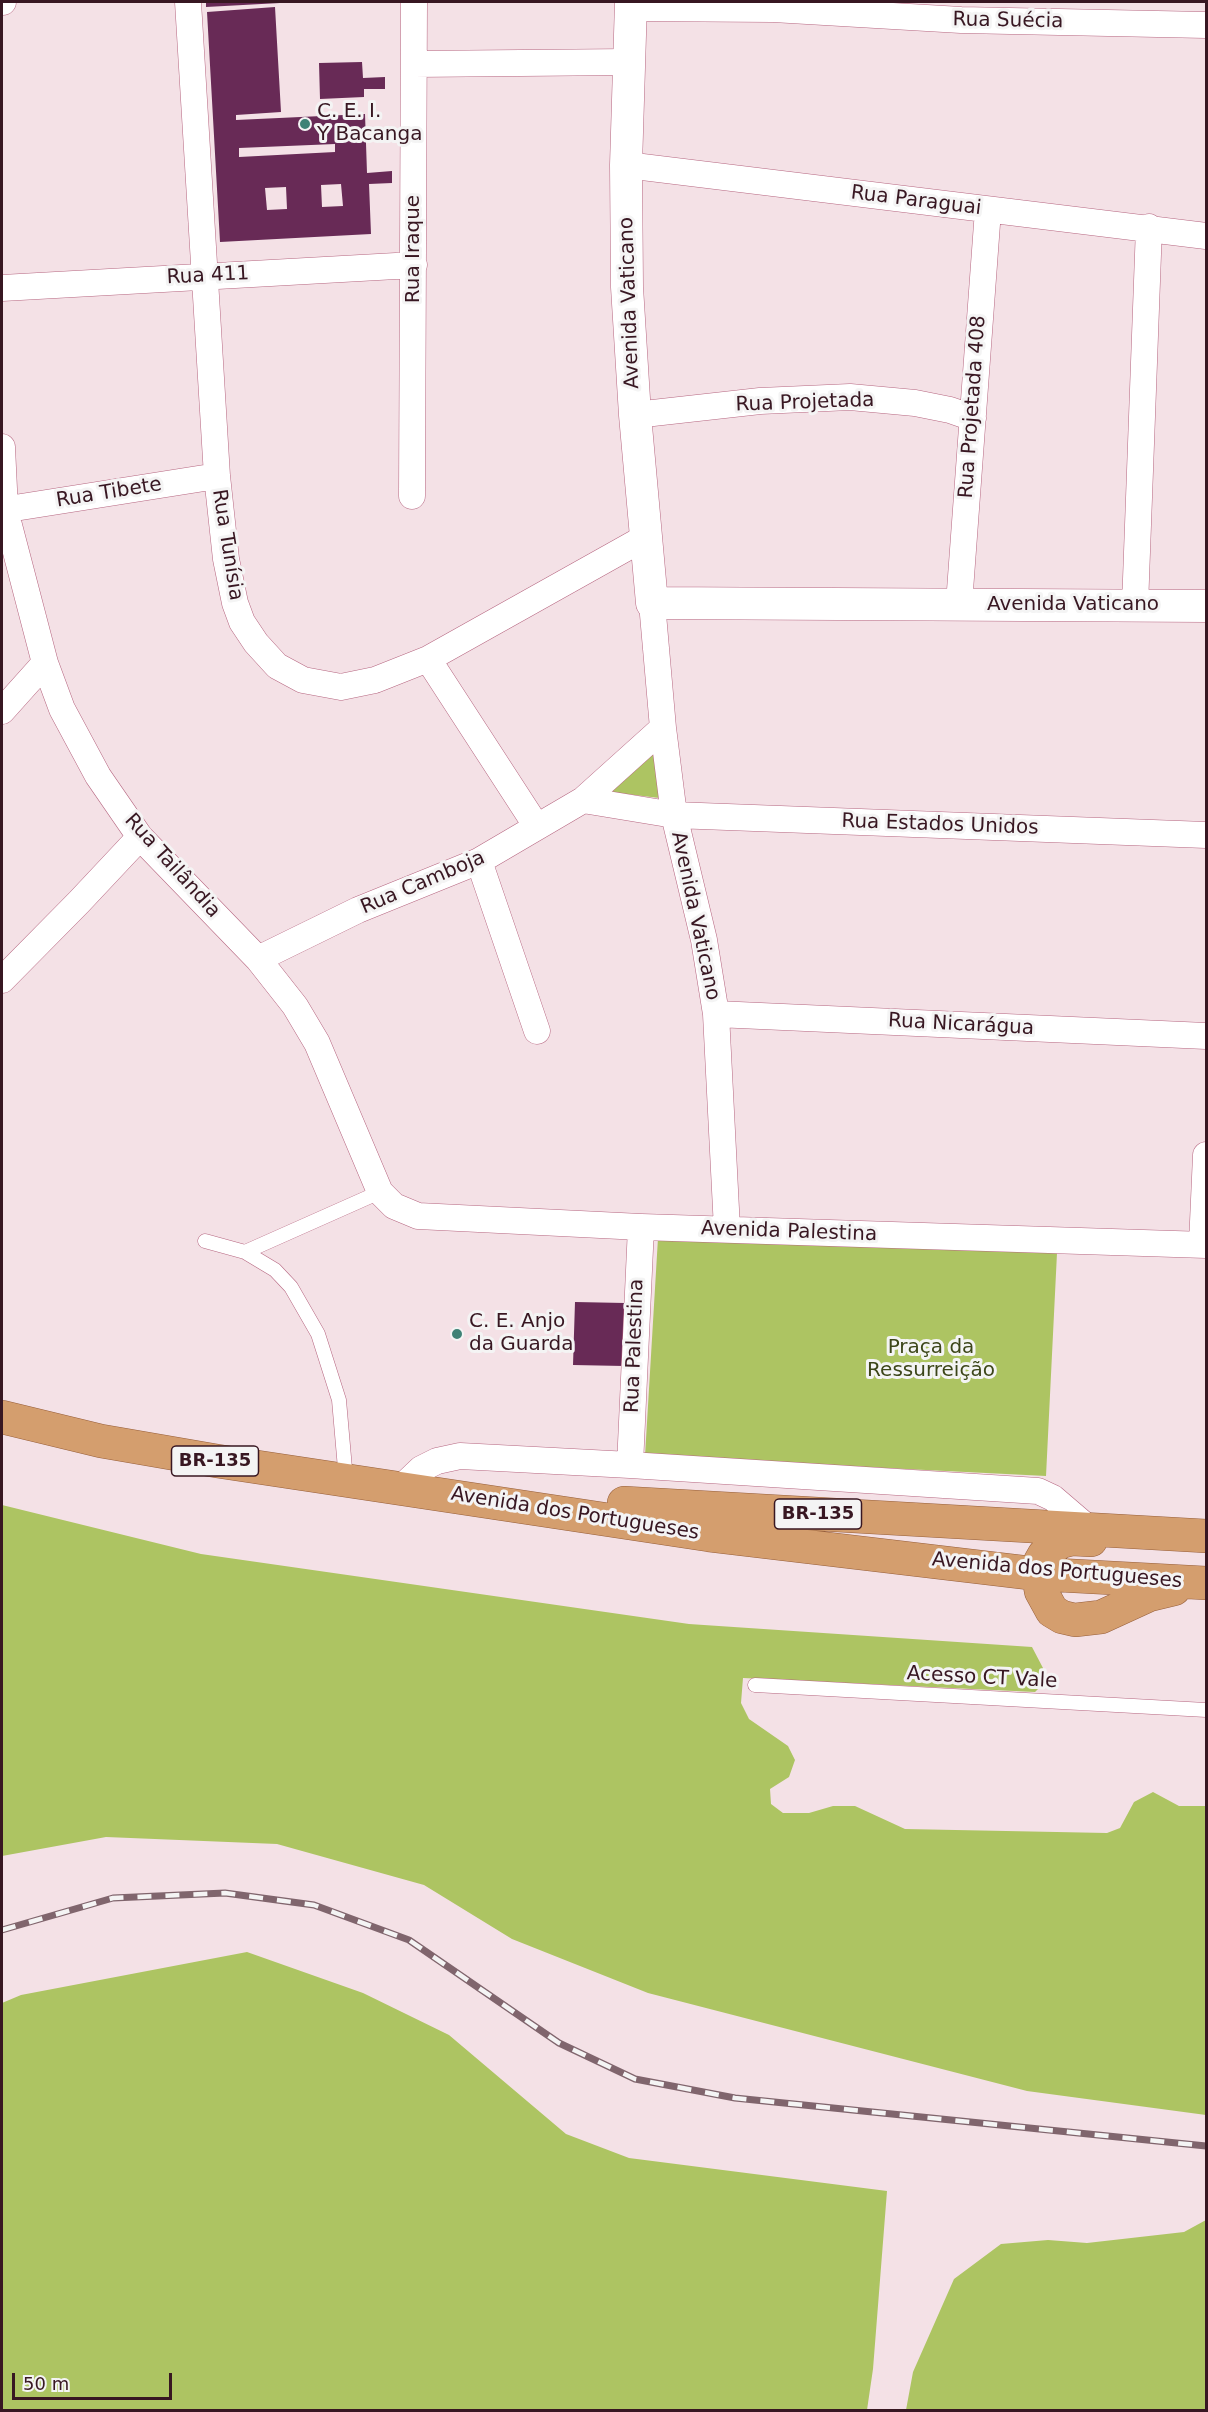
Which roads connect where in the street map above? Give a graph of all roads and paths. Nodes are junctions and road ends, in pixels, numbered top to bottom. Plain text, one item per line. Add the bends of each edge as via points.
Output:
1 (188, 2) edge
2 (414, 2) edge
3 (631, 5) edge
4 (1206, 25) edge
5 (628, 62) junction
6 (414, 64) junction
7 (626, 165) junction
8 (988, 210) junction
9 (1149, 228) junction
10 (1206, 236) edge
11 (414, 265) junction
12 (205, 275) junction
13 (2, 288) edge
14 (635, 415) junction
15 (973, 418) junction
16 (2, 447) edge
17 (217, 476) junction
18 (412, 496) dead end
19 (3, 510) edge
20 (646, 537) junction
21 (652, 603) junction
22 (959, 604) junction
23 (1135, 606) junction
24 (1206, 606) edge
25 (428, 658) junction
26 (45, 663) junction
27 (2, 711) edge
28 (663, 728) junction
29 (584, 800) junction
30 (674, 815) junction
31 (537, 827) junction
32 (1206, 835) edge
33 (140, 837) junction
34 (479, 861) junction
35 (258, 959) junction
36 (2, 980) edge
37 (716, 1014) junction
38 (537, 1031) dead end
39 (1206, 1036) edge
40 (1206, 1155) edge
41 (380, 1192) junction
42 (640, 1227) junction
43 (726, 1230) junction
44 (205, 1241) dead end
45 (1204, 1244) edge
46 (244, 1252) junction
47 (2, 1417) edge
48 (630, 1465) junction
49 (346, 1480) junction
50 (416, 1490) junction
51 (1088, 1528) junction
52 (1206, 1536) edge
53 (1206, 1543) edge
54 (1038, 1574) junction
55 (1206, 1583) edge
56 (754, 1685) dead end
57 (1206, 1710) edge

1 - 12 street, Rua Tunísia
2 - 6 street, Rua Iraque
3 - 4 street, Rua Suécia via 961,20
3 - 5 street, Avenida Vaticano
5 - 6 street
5 - 7 street, Avenida Vaticano
6 - 11 street, Rua Iraque
7 - 8 street, Rua Paraguai
7 - 14 street, Avenida Vaticano via 627,287
8 - 9 street, Rua Paraguai
8 - 15 street, Rua Projetada 408
9 - 10 street, Rua Paraguai
9 - 23 street
11 - 12 street, Rua 411
11 - 18 street, Rua Iraque
12 - 13 street, Rua 411
12 - 17 street, Rua Tunísia
14 - 15 street, Rua Projetada via 760,401 850,397 915,403
14 - 20 street, Avenida Vaticano
15 - 22 street, Rua Projetada 408
16 - 19 street, Rua Tailândia
17 - 19 street, Rua Tibete
17 - 25 street, Rua Tunísia via 235,603 256,643 277,666 303,680 341,687 375,680
19 - 26 street, Rua Tailândia
20 - 21 street, Avenida Vaticano
20 - 25 street, Rua Tunísia
21 - 22 street, Avenida Vaticano
21 - 28 street, Avenida Vaticano
22 - 23 street, Avenida Vaticano
23 - 24 street, Avenida Vaticano
25 - 31 street
26 - 27 street
26 - 33 street, Rua Tailândia via 62,709 98,776
28 - 29 street, Rua Camboja
28 - 30 street, Avenida Vaticano
29 - 30 street
29 - 31 street, Rua Camboja
30 - 32 street, Rua Estados Unidos
30 - 37 street, Avenida Vaticano via 704,940
31 - 34 street, Rua Camboja
33 - 35 street, Rua Tailândia
33 - 36 street
34 - 35 street, Rua Camboja via 358,910
34 - 38 street
35 - 41 street, Rua Tailândia via 318,1043
37 - 39 street, Rua Nicarágua
37 - 43 street, Avenida Vaticano
40 - 45 street
41 - 42 street, Avenida Palestina via 394,1206 418,1216
41 - 46 lane
42 - 43 street, Avenida Palestina
42 - 48 street, Rua Palestina
43 - 45 street, Avenida Palestina
44 - 46 lane
46 - 49 lane via 276,1270 291,1287 318,1334 339,1400
47 - 49 highway, BR-135 via 101,1441
48 - 50 street via 460,1456 421,1469
48 - 51 street via 1038,1491 1053,1498
49 - 50 highway, BR-135
50 - 51 highway, Avenida dos Portugueses / BR-135
50 - 54 highway, Avenida dos Portugueses / BR-135 via 709,1535
51 - 52 highway, Avenida dos Portugueses / BR-135
53 - 54 highway via 1182,1546 1072,1539 1060,1542 1044,1555
54 - 55 highway, Avenida dos Portugueses / BR-135
54 - 55 highway via 1041,1591 1053,1611 1075,1620 1101,1617 1149,1595
56 - 57 lane, Acesso CT Vale

